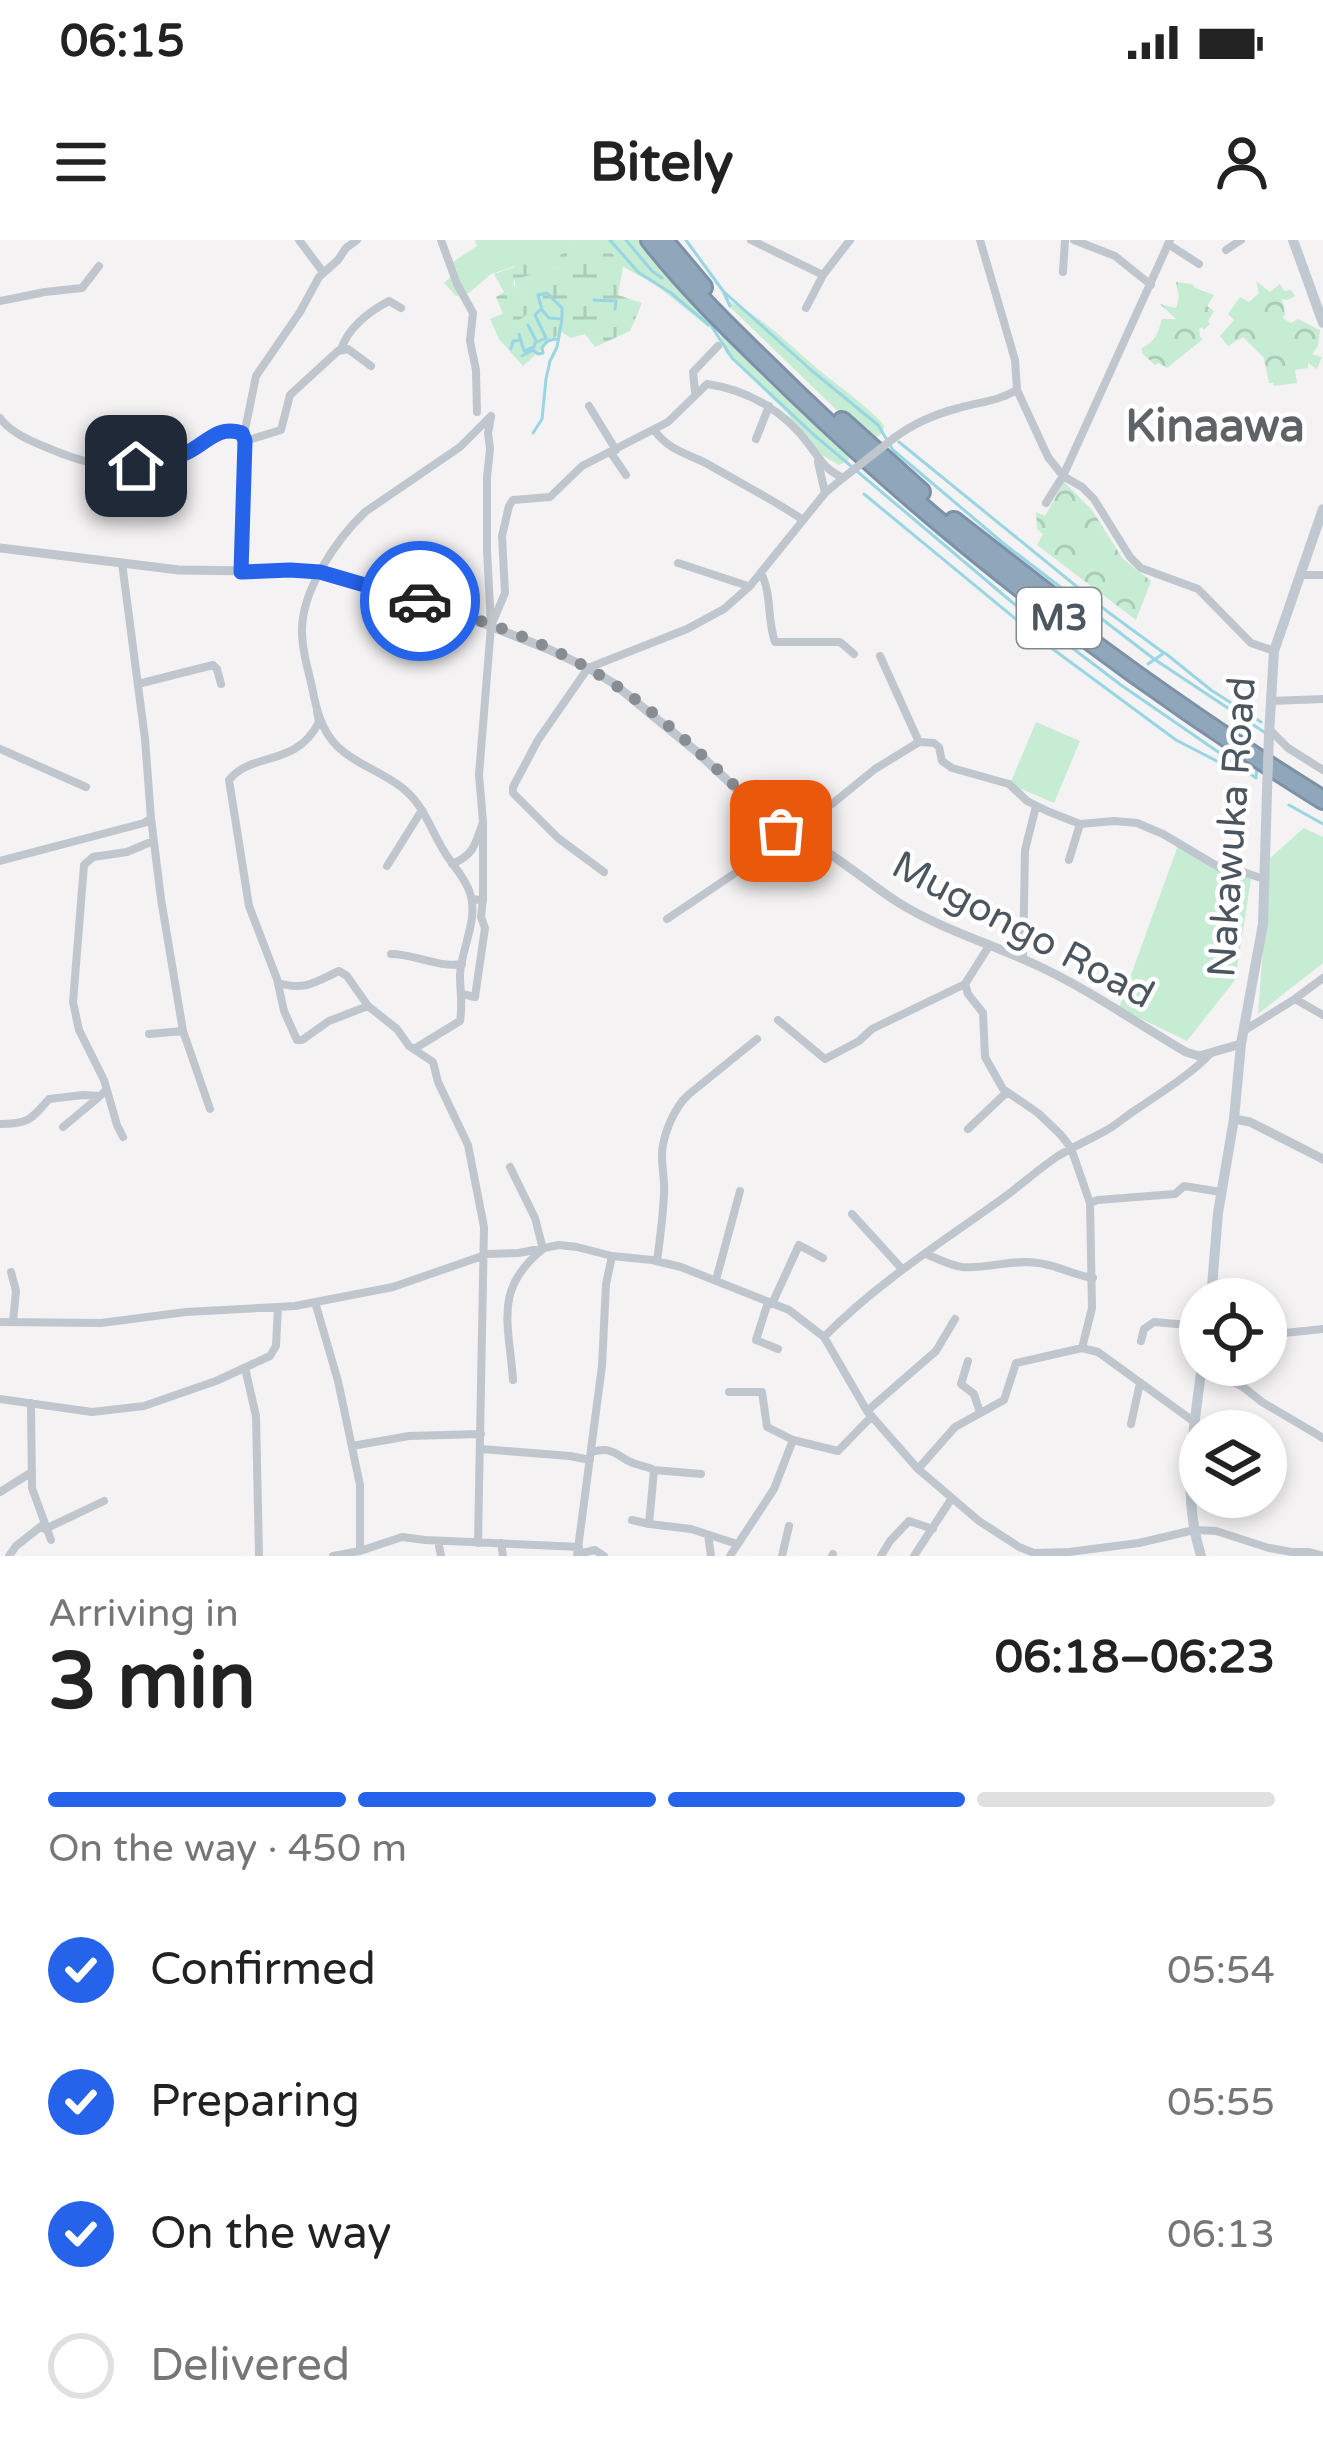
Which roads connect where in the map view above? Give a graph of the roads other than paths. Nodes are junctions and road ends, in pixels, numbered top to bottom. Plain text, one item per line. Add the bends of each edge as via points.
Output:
1 (299, 240) edge
2 (357, 240) edge
3 (441, 240) edge
4 (650, 240) edge
5 (664, 240) edge
6 (751, 240) edge
7 (850, 240) edge
8 (980, 240) edge
9 (1070, 240) edge
10 (1240, 240) edge
11 (1294, 240) edge
12 (1168, 242) edge
13 (1226, 250) dead end
14 (1199, 264) dead end
15 (98, 266) dead end
16 (323, 272) junction
17 (1063, 272) dead end
18 (823, 275) junction
19 (1150, 285) junction
20 (0, 301) edge
21 (401, 308) dead end
22 (806, 308) dead end
23 (1323, 323) edge
24 (718, 346) dead end
25 (341, 349) junction
26 (371, 366) dead end
27 (1017, 390) junction
28 (695, 394) junction
29 (590, 406) dead end
30 (769, 406) junction
31 (477, 412) dead end
32 (1, 422) edge
33 (655, 431) junction
34 (244, 438) junction
35 (756, 439) dead end
36 (613, 451) junction
37 (817, 460) junction
38 (626, 476) dead end
39 (1064, 476) junction
40 (843, 478) junction
41 (825, 493) junction
42 (1046, 503) dead end
43 (1323, 509) edge
44 (803, 520) junction
45 (0, 548) edge
46 (678, 562) dead end
47 (122, 563) junction
48 (241, 572) junction
49 (320, 572) junction
50 (760, 573) junction
51 (1301, 575) junction
52 (1323, 575) edge
53 (750, 586) junction
54 (491, 626) junction
55 (1274, 651) junction
56 (854, 654) dead end
57 (880, 656) dead end
58 (588, 668) junction
59 (138, 684) junction
60 (221, 684) dead end
61 (1323, 699) edge
62 (1271, 701) junction
63 (317, 711) junction
64 (1269, 732) junction
65 (920, 742) junction
66 (0, 749) edge
67 (1323, 770) edge
68 (1323, 787) edge
69 (86, 788) dead end
70 (1323, 800) edge
71 (1036, 806) junction
72 (422, 810) junction
73 (151, 818) junction
74 (483, 822) junction
75 (1080, 824) junction
76 (781, 831) junction
77 (153, 841) junction
78 (469, 854) junction
79 (484, 854) junction
80 (1069, 860) dead end
81 (0, 861) edge
82 (452, 864) junction
83 (387, 866) dead end
84 (604, 872) dead end
85 (461, 877) junction
86 (1265, 879) junction
87 (478, 899) junction
88 (667, 919) dead end
89 (989, 946) junction
90 (391, 954) dead end
91 (1023, 959) junction
92 (462, 964) junction
93 (1323, 978) edge
94 (278, 983) junction
95 (965, 984) junction
96 (462, 994) junction
97 (1295, 999) junction
98 (368, 1006) junction
99 (1323, 1015) edge
100 (778, 1020) dead end
101 (183, 1030) junction
102 (1244, 1030) junction
103 (149, 1034) dead end
104 (757, 1039) dead end
105 (1241, 1044) junction
106 (414, 1049) junction
107 (1212, 1052) junction
108 (103, 1093) junction
109 (1007, 1093) junction
110 (210, 1109) dead end
111 (1234, 1119) junction
112 (0, 1124) edge
113 (63, 1127) dead end
114 (968, 1129) dead end
115 (123, 1137) dead end
116 (1071, 1148) junction
117 (1323, 1159) edge
118 (510, 1167) dead end
119 (740, 1191) dead end
120 (1222, 1192) junction
121 (1090, 1203) junction
122 (852, 1214) dead end
123 (543, 1249) junction
124 (519, 1253) junction
125 (926, 1254) junction
126 (482, 1256) junction
127 (612, 1256) junction
128 (823, 1258) dead end
129 (657, 1261) junction
130 (524, 1265) junction
131 (902, 1269) junction
132 (11, 1272) dead end
133 (1093, 1277) junction
134 (1212, 1278) edge
135 (716, 1280) junction
136 (315, 1302) junction
137 (770, 1303) junction
138 (278, 1307) junction
139 (955, 1319) dead end
140 (0, 1322) edge
141 (14, 1322) junction
142 (1179, 1324) edge
143 (1323, 1329) edge
144 (1287, 1333) edge
145 (824, 1337) junction
146 (1141, 1341) dead end
147 (1082, 1348) junction
148 (778, 1349) dead end
149 (600, 1356) dead end
150 (968, 1361) dead end
151 (245, 1369) junction
152 (513, 1380) dead end
153 (1139, 1384) junction
154 (1241, 1386) edge
155 (729, 1392) dead end
156 (0, 1400) edge
157 (31, 1403) junction
158 (1179, 1411) edge
159 (980, 1413) junction
160 (869, 1414) junction
161 (1131, 1424) dead end
162 (482, 1434) junction
163 (1323, 1438) edge
164 (793, 1440) junction
165 (352, 1446) junction
166 (481, 1449) junction
167 (591, 1456) junction
168 (655, 1469) junction
169 (918, 1469) junction
170 (32, 1472) junction
171 (701, 1474) dead end
172 (0, 1492) edge
173 (952, 1498) junction
174 (104, 1501) dead end
175 (1193, 1518) edge
176 (632, 1520) dead end
177 (650, 1524) junction
178 (789, 1526) dead end
179 (44, 1527) junction
180 (933, 1529) junction
181 (1194, 1530) junction
182 (708, 1535) junction
183 (51, 1540) dead end
184 (438, 1541) junction
185 (478, 1543) junction
186 (501, 1543) junction
187 (737, 1544) junction
188 (360, 1550) junction
189 (578, 1552) edge
190 (340, 1555) edge
191 (1033, 1555) edge
192 (10, 1556) edge
193 (259, 1556) edge
194 (441, 1556) edge
195 (503, 1556) edge
196 (604, 1556) edge
197 (711, 1556) edge
198 (730, 1556) edge
199 (782, 1556) edge
200 (881, 1556) edge
201 (914, 1556) edge
202 (1201, 1556) edge
203 (1323, 1556) edge

1 - 16 street
2 - 16 street
3 - 31 street via 473,313
4 - 70 highway, M3 via 730,332 953,536 1150,686
5 - 68 highway, M3 via 730,317 960,526 1163,682
6 - 18 street
7 - 18 street
8 - 27 street
9 - 17 street
9 - 19 street via 1115,256
10 - 13 street
11 - 23 main road
12 - 14 street
12 - 19 street
15 - 20 street via 82,288
16 - 34 street via 256,376
18 - 22 street
19 - 39 street
21 - 25 street via 389,301 364,315
24 - 28 street via 693,372
25 - 26 street
25 - 34 street via 290,395 281,430
27 - 39 street
27 - 40 street, bridge via 908,428
28 - 30 street via 712,384
28 - 33 street
29 - 36 street
30 - 35 street
30 - 37 street
32 - 34 street via 61,454 108,467 174,457 219,431
33 - 36 street
33 - 44 street
34 - 48 street
36 - 38 street
36 - 54 street via 582,466 550,497 508,506 505,593
37 - 40 street
37 - 41 street
39 - 42 street
39 - 55 street via 1094,499 1141,568 1198,589 1251,643
40 - 41 street
41 - 44 street
43 - 51 main road, Nakawuka Road
44 - 50 street
45 - 47 street, Mugongo Road
46 - 53 street
47 - 48 street, Mugongo Road
47 - 59 street
48 - 49 street, Mugongo Road
49 - 54 street, Mugongo Road
49 - 54 street via 365,512 491,416
49 - 63 street via 302,628
50 - 53 street
50 - 56 street via 776,643 840,642
51 - 52 street
51 - 55 main road, Nakawuka Road
53 - 58 street via 713,617
54 - 58 street, Mugongo Road
54 - 74 street
55 - 62 main road, Nakawuka Road
57 - 65 street
58 - 76 street, Mugongo Road via 697,752
58 - 84 street via 512,789
59 - 60 street via 213,665
59 - 73 street
61 - 62 street
62 - 64 main road, Nakawuka Road
63 - 72 street via 334,744
63 - 94 street via 319,722 302,746 230,780 247,897
64 - 67 street
64 - 86 main road, Nakawuka Road, bridge
65 - 71 street via 934,743 952,768 1009,784
65 - 76 street
66 - 69 street
71 - 75 street
71 - 91 street via 1025,850
72 - 82 street
72 - 83 street
73 - 77 street
73 - 81 street
74 - 78 street
74 - 79 street
75 - 80 street
75 - 86 street via 1137,823 1227,872
76 - 88 street via 753,861
76 - 89 street, Mugongo Road
77 - 101 street
77 - 108 street via 84,865 73,1002
78 - 79 street
78 - 82 street
78 - 85 street
79 - 87 street
82 - 85 street
85 - 87 street
86 - 102 main road, Nakawuka Road
87 - 92 street
87 - 96 street via 485,928 475,997
89 - 91 street, Mugongo Road
89 - 95 street
90 - 92 street
91 - 107 street, Mugongo Road via 1186,1052
92 - 96 street
93 - 97 street
94 - 98 street via 296,988 339,971
94 - 98 street via 298,1041
95 - 100 street via 825,1059
95 - 109 street via 983,1013 985,1057
96 - 106 street via 460,1021
97 - 99 street
97 - 102 street
98 - 106 street
101 - 103 street
101 - 110 street
102 - 105 main road, Nakawuka Road
104 - 129 street via 680,1102 668,1126
105 - 107 street
105 - 111 main road, Nakawuka Road
106 - 126 street via 433,1062 468,1145
107 - 116 street
108 - 112 street via 49,1099 23,1124
108 - 113 street
108 - 115 street
109 - 114 street
109 - 116 street
111 - 117 street
111 - 120 main road, Nakawuka Road
116 - 121 street
116 - 125 street
118 - 123 street
119 - 135 street
120 - 121 street via 1187,1186
120 - 134 main road, Nakawuka Road
121 - 133 street
122 - 131 street
123 - 124 street
123 - 127 street
123 - 130 street
124 - 126 street
124 - 130 street
125 - 131 street
125 - 133 street via 968,1267 1033,1262
126 - 136 street via 393,1287
126 - 162 street
127 - 129 street
127 - 149 street
127 - 167 street
128 - 137 street via 799,1245
129 - 135 street
130 - 152 street via 508,1295
131 - 145 street
132 - 141 street
133 - 147 street
135 - 137 street
136 - 138 street
136 - 165 street
137 - 145 street
137 - 148 street via 756,1340
138 - 141 street
138 - 151 street via 275,1351
139 - 160 street via 936,1351
140 - 141 street
142 - 146 street via 1154,1322
143 - 144 street
145 - 160 street
147 - 153 street
147 - 159 street via 1016,1363 1004,1400
150 - 159 street via 961,1384
151 - 157 street via 144,1406 92,1412
151 - 193 street via 258,1434
153 - 158 street
153 - 161 street
154 - 163 street
155 - 164 street via 762,1392 767,1427
156 - 157 street
157 - 170 street
159 - 169 street via 955,1427
160 - 164 street via 838,1451
160 - 169 street
162 - 165 street
162 - 166 street
164 - 187 street via 774,1489
165 - 188 street
166 - 167 street
166 - 185 street
167 - 168 street via 611,1450
167 - 189 street
168 - 171 street
168 - 177 street
169 - 173 street
170 - 172 street
170 - 179 street
173 - 180 street
173 - 191 street
174 - 179 street
175 - 181 main road
176 - 177 street
177 - 182 street
178 - 199 street
179 - 183 street
179 - 192 street
180 - 200 street via 909,1521
180 - 201 street
181 - 191 street
181 - 202 main road
181 - 203 street
182 - 187 street
182 - 197 street
184 - 185 street
184 - 188 street via 402,1538
184 - 194 street
185 - 186 street
186 - 189 street
186 - 195 street
187 - 198 street
188 - 190 street
189 - 196 street

